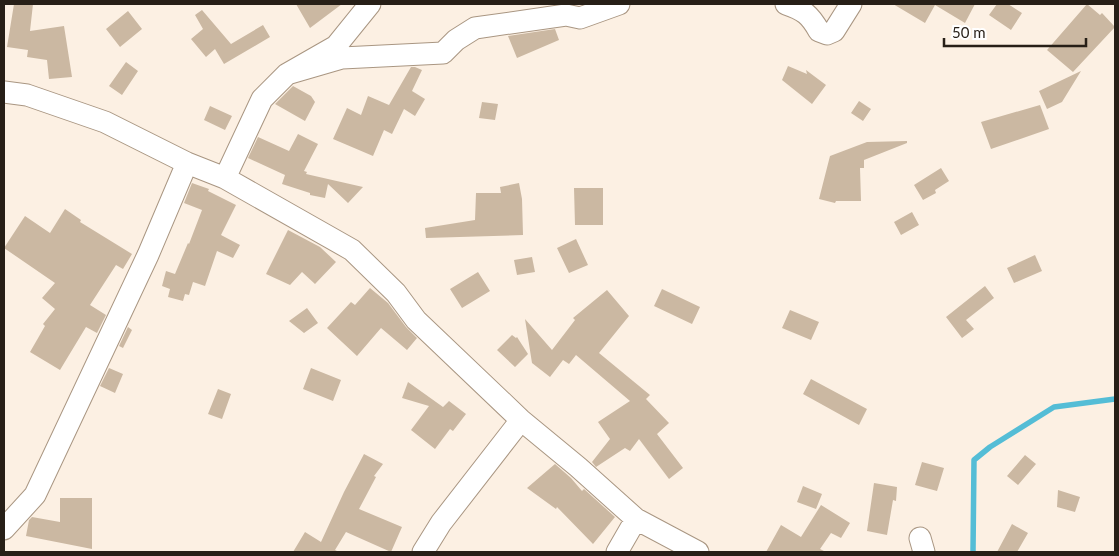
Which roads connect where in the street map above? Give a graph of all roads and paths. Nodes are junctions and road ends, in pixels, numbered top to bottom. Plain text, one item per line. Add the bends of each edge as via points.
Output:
1 (370, 4) edge
2 (619, 4) edge
3 (786, 4) edge
4 (850, 4) edge
5 (287, 74) junction
6 (4, 92) edge
7 (187, 163) junction
8 (225, 178) junction
9 (521, 420) junction
10 (636, 519) junction
11 (4, 529) edge
12 (423, 552) edge
13 (618, 552) edge
14 (698, 552) edge

1 - 5 street via 336,46
2 - 5 street via 580,18 566,15 475,28 443,53 342,58
3 - 4 street via 800,9 812,18 819,31 828,34 834,31
5 - 8 street via 262,99
6 - 7 street via 26,95 105,122
7 - 8 street
7 - 11 street via 148,255 35,495
8 - 9 street via 352,250 396,293 416,320
9 - 10 street
9 - 12 street via 441,523
10 - 13 street
10 - 14 street

